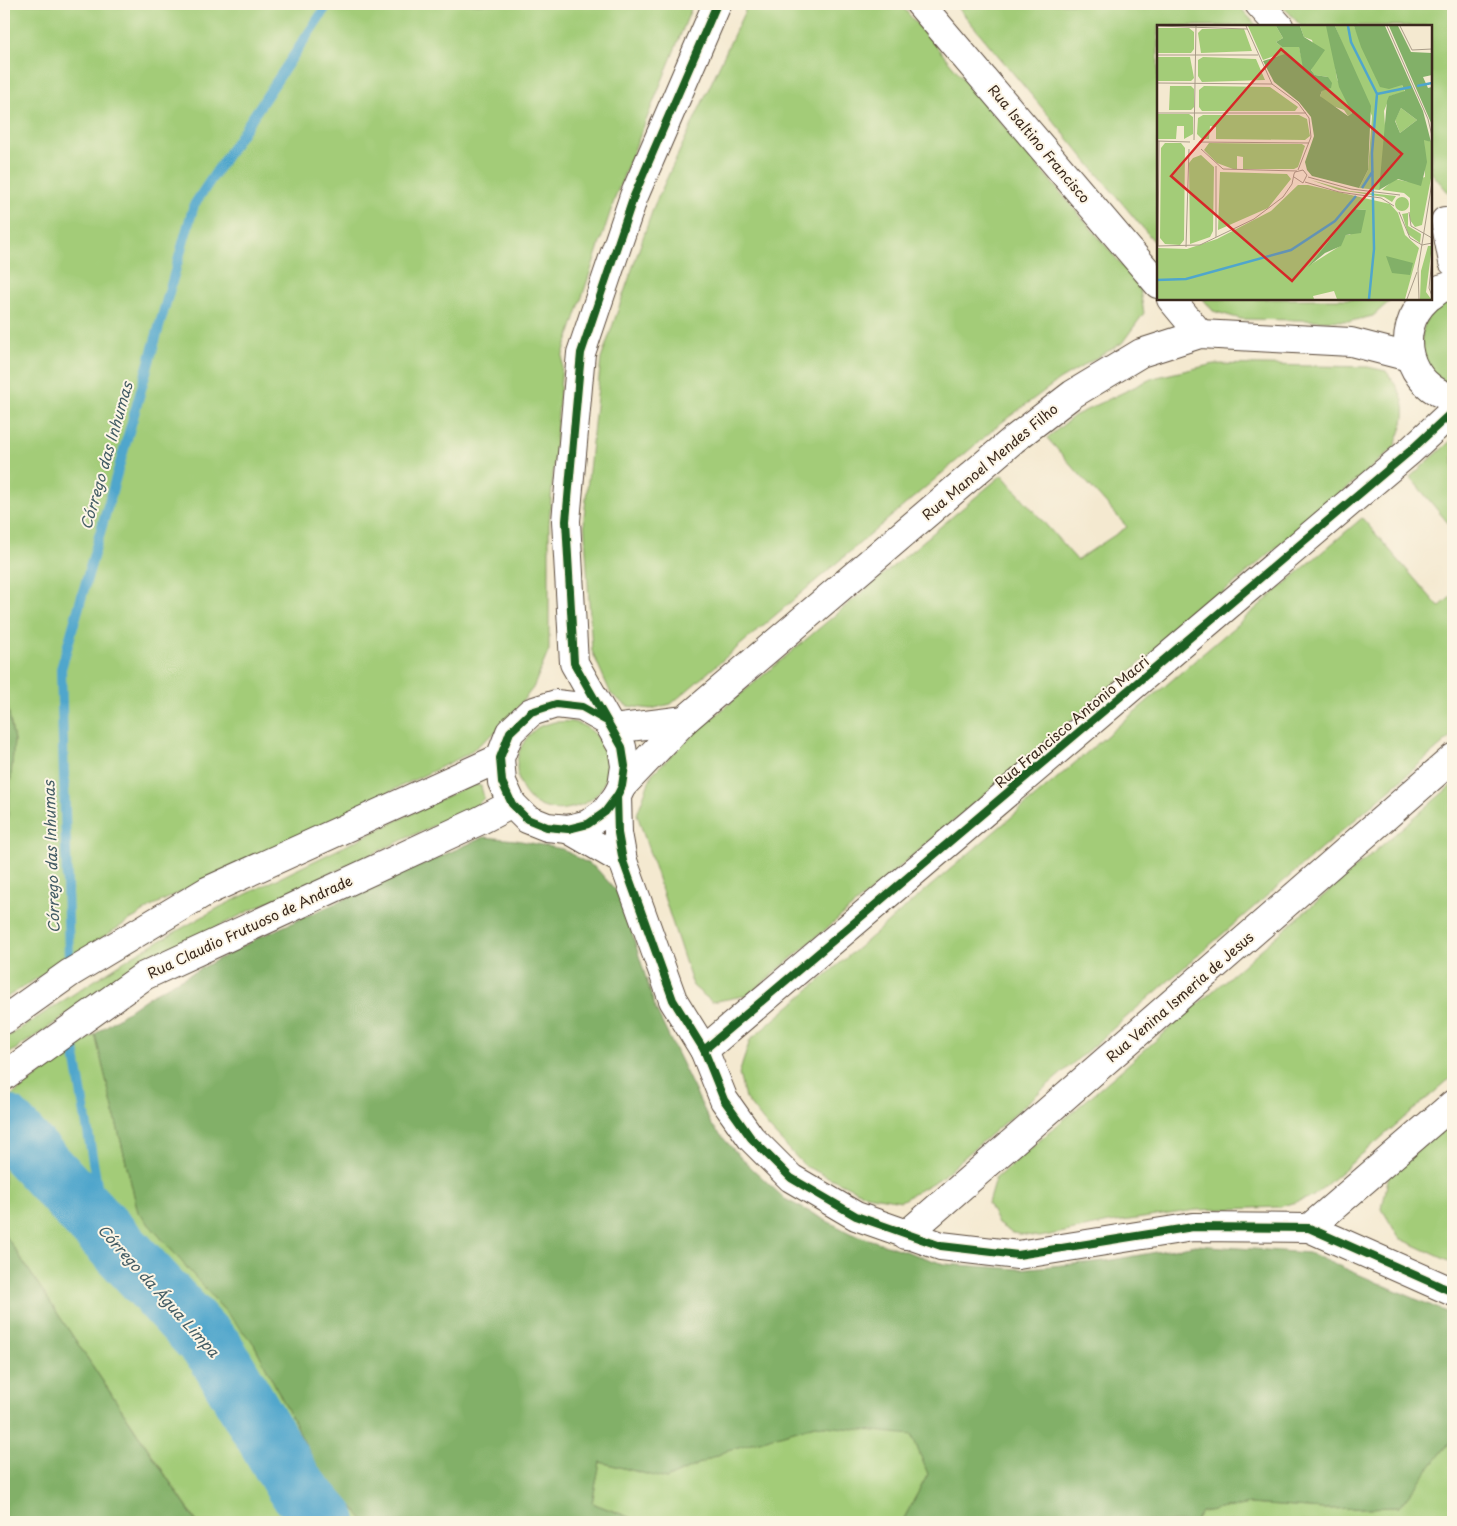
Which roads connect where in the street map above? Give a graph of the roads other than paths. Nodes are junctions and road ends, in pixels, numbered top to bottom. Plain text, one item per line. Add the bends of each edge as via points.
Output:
1 (717, 4) edge
2 (920, 4) edge
3 (1259, 4) edge
4 (1277, 25) edge
5 (1443, 220) edge
6 (1453, 262) edge
7 (1157, 283) edge
8 (1453, 285) edge
9 (1432, 295) edge
10 (1172, 300) edge
11 (1426, 300) edge
12 (1200, 334) junction
13 (1408, 345) junction
14 (1449, 401) edge
15 (574, 663) junction
16 (531, 712) junction
17 (685, 720) junction
18 (609, 724) junction
19 (500, 758) junction
20 (1453, 758) edge
21 (620, 791) junction
22 (512, 804) junction
23 (568, 829) junction
24 (623, 861) junction
25 (4, 1020) edge
26 (704, 1050) junction
27 (4, 1076) edge
28 (1453, 1104) edge
29 (1309, 1228) junction
30 (906, 1235) junction
31 (1453, 1292) edge

1 - 15 street via 634,196 581,354 566,521
2 - 7 street, Rua Isaltino Francisco
3 - 4 street
5 - 6 street
8 - 9 street
10 - 12 street
11 - 13 street via 1414,315
12 - 13 street, Rua Manoel Mendes Filho
12 - 17 street, Rua Manoel Mendes Filho via 1141,353 1073,394 1013,440
13 - 14 street via 1416,372 1427,386
14 - 26 street, Rua Francisco Antonio Macri via 1410,451
15 - 16 street
15 - 18 street
16 - 18 street via 556,704 582,706
16 - 19 street via 510,732
17 - 18 street
17 - 21 street, Rua Manoel Mendes Filho
18 - 21 street via 622,747 626,766
19 - 22 street via 502,782
19 - 25 street via 207,890 70,973
20 - 30 street, Rua Venina Ismeria de Jesus
21 - 23 street via 605,812 588,824
21 - 24 street via 618,833
22 - 23 street via 527,819 547,828
22 - 27 street, Rua Claudio Frutuoso de Andrade via 144,976
23 - 24 street
24 - 26 street via 674,1000
26 - 30 street via 729,1108 751,1138 791,1178 856,1216
28 - 29 street
29 - 30 street via 1193,1227 1018,1254 941,1246
29 - 31 street

